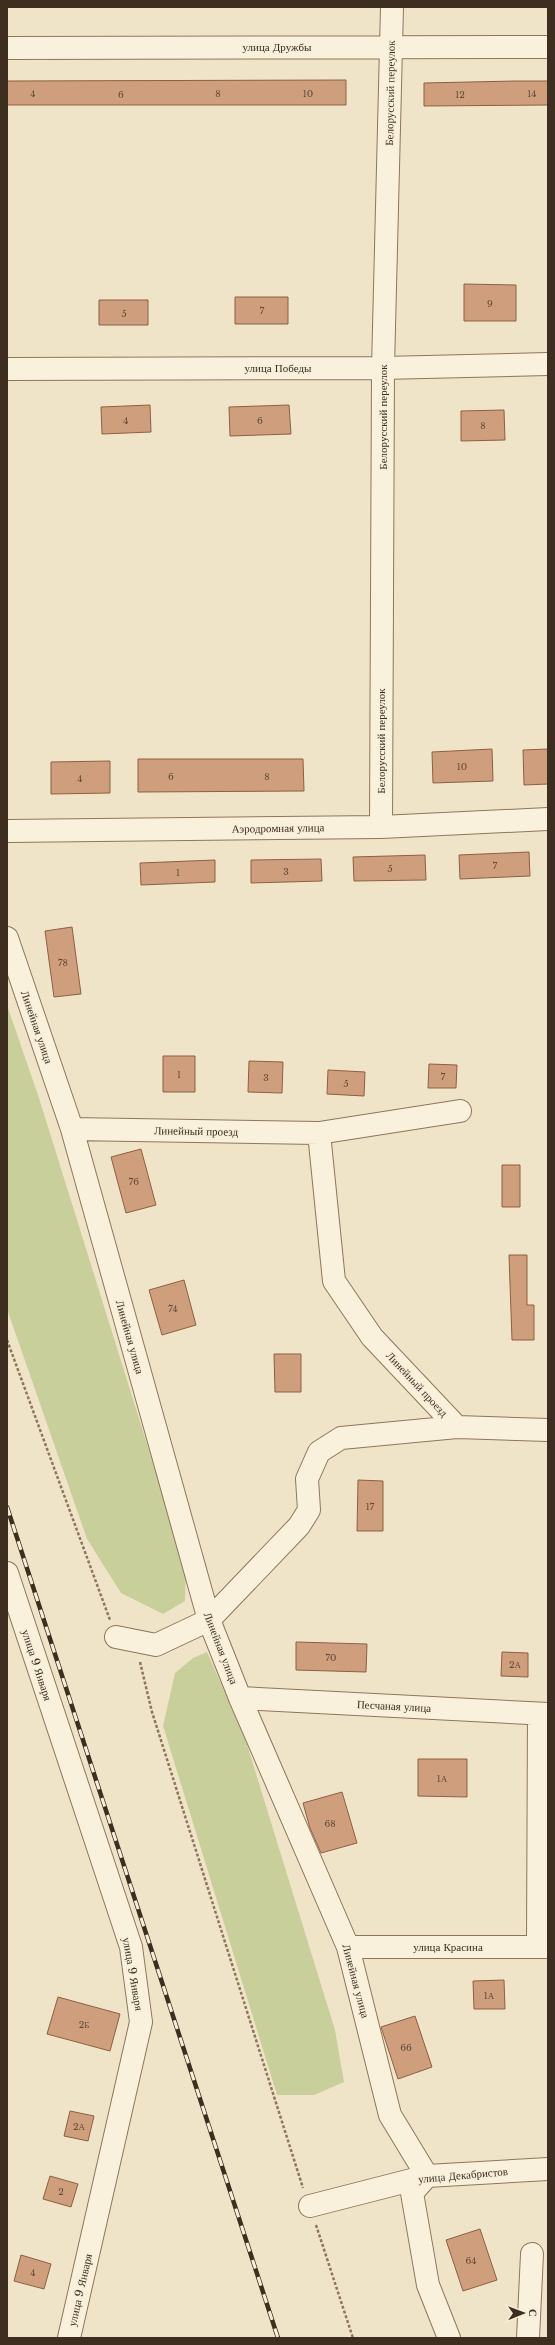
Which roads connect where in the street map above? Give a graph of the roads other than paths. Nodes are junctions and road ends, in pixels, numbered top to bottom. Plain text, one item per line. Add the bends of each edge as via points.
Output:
1 (392, 7) edge
2 (390, 47) junction
3 (548, 47) edge
4 (7, 48) edge
5 (548, 364) edge
6 (383, 368) junction
7 (7, 369) edge
8 (548, 819) edge
9 (381, 827) junction
10 (7, 831) edge
11 (7, 938) edge
12 (460, 1111) dead end
13 (72, 1129) junction
14 (319, 1133) junction
15 (457, 1427) junction
16 (548, 1430) edge
17 (7, 1573) edge
18 (209, 1620) junction
19 (116, 1638) road end
20 (240, 1698) junction
21 (544, 1714) edge
22 (543, 1947) edge
23 (348, 1948) junction
24 (548, 2169) edge
25 (427, 2176) junction
26 (310, 2206) road end
27 (532, 2254) dead end
28 (69, 2338) edge
29 (449, 2338) edge
30 (528, 2338) edge

1 - 2 street, Белорусский переулок
2 - 3 street, улица Дружбы
2 - 4 street, улица Дружбы
2 - 6 street, Белорусский переулок
5 - 6 street, улица Победы
6 - 7 street, улица Победы
6 - 9 street, Белорусский переулок
8 - 9 street, Аэродромная улица
9 - 10 street, Аэродромная улица
11 - 13 street, Линейная улица
12 - 14 street, Линейный проезд
13 - 14 street, Линейный проезд
13 - 18 street, Линейная улица
14 - 15 street, Линейный проезд via 334,1281 372,1337
15 - 16 street
15 - 18 street, Линейный проезд via 341,1438 319,1452 307,1478 309,1510 299,1526
17 - 28 street, улица 9 Января via 131,1947 141,2022
18 - 19 street via 156,1645
18 - 20 street, Линейная улица
20 - 21 street, Песчаная улица
20 - 23 street, Линейная улица
21 - 22 street
22 - 23 street, улица Красина
23 - 25 street, Линейная улица via 390,2115
24 - 25 street, улица Декабристов
25 - 26 street, улица Декабристов
25 - 29 street via 412,2193 428,2285
27 - 30 street

